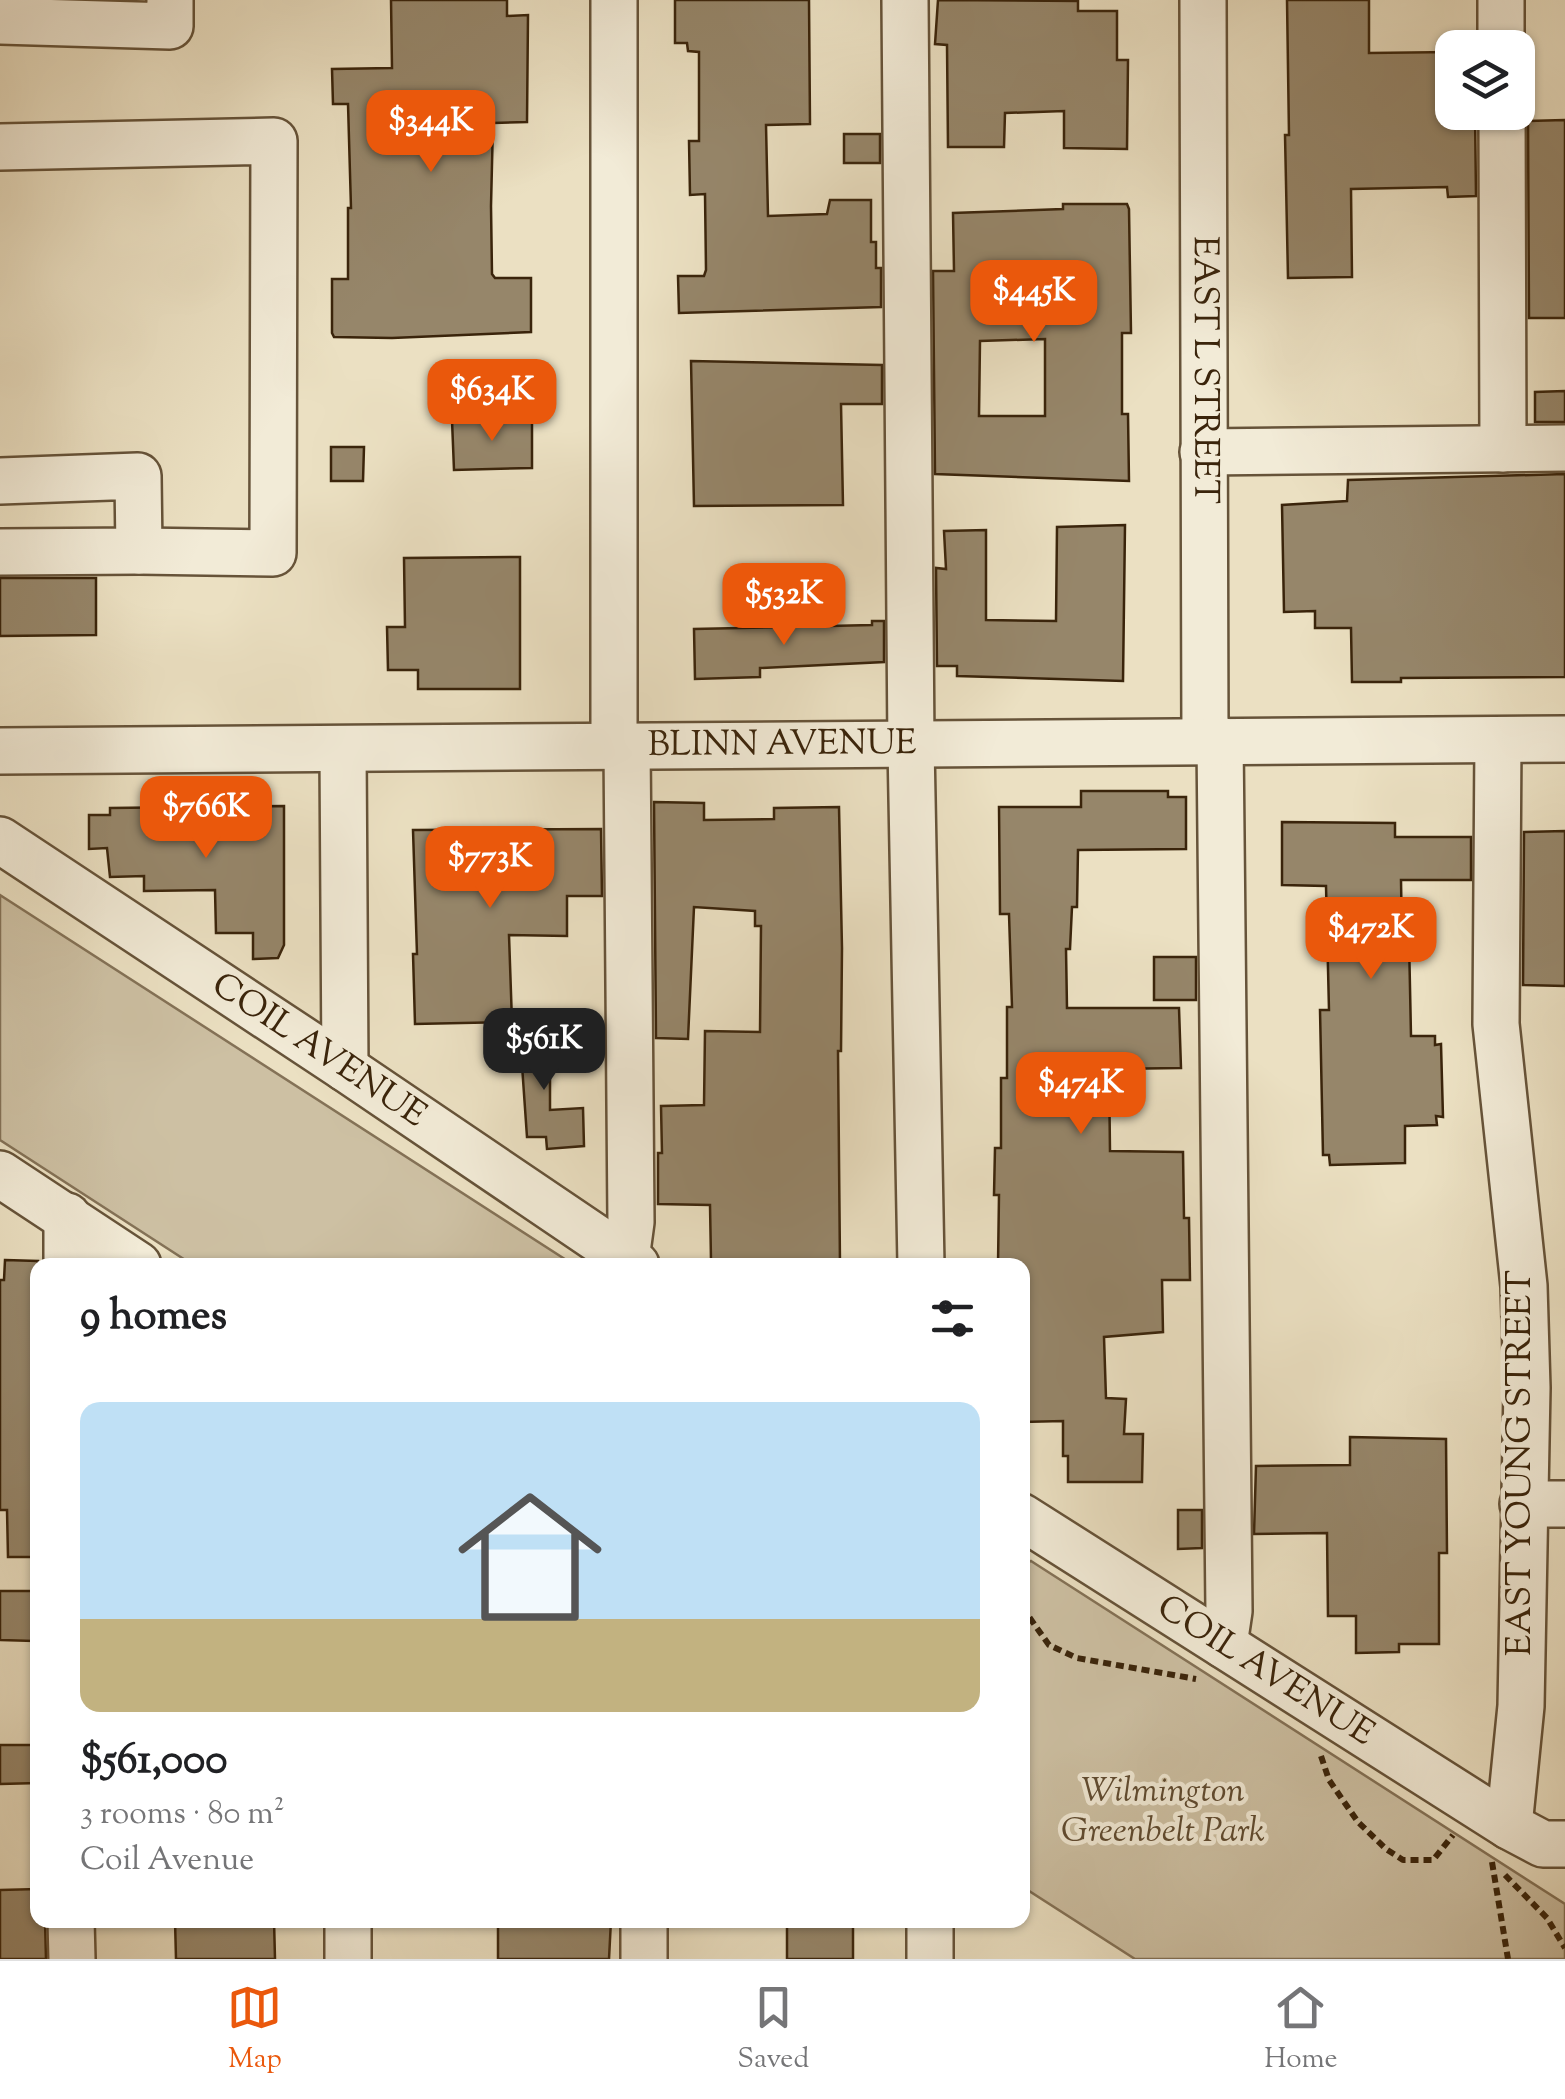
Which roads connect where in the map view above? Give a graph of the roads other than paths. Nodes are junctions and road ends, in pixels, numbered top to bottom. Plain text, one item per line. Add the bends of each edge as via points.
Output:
1 (170, 0) edge
2 (614, 0) edge
3 (905, 0) edge
4 (1203, 0) edge
5 (1501, 0) edge
6 (0, 21) edge
7 (1501, 30) edge
8 (1502, 130) edge
9 (0, 147) edge
10 (1565, 448) edge
11 (1504, 449) junction
12 (1202, 452) junction
13 (0, 481) edge
14 (0, 552) edge
15 (139, 552) junction
16 (1565, 739) edge
17 (1213, 740) junction
18 (1498, 740) junction
19 (620, 745) junction
20 (911, 746) junction
21 (0, 750) edge
22 (343, 750) junction
23 (0, 840) edge
24 (346, 1068) junction
25 (0, 1174) edge
26 (67, 1216) junction
27 (67, 1258) edge
28 (128, 1258) edge
29 (625, 1258) edge
30 (631, 1258) edge
31 (921, 1258) edge
32 (1544, 1504) edge
33 (1030, 1523) edge
34 (1218, 1664) junction
35 (1565, 1844) edge
36 (1493, 1848) junction
37 (71, 1928) edge
38 (348, 1928) edge
39 (644, 1928) edge
40 (930, 1928) edge
41 (72, 1959) edge
42 (348, 1959) edge
43 (644, 1959) edge
44 (930, 1959) edge

1 - 6 street via 170,26
2 - 19 street
3 - 20 street
4 - 12 street, EAST L STREET
5 - 7 street
8 - 11 street
9 - 15 street via 274,141 273,552
10 - 11 street
11 - 12 street
12 - 17 street, EAST L STREET
13 - 15 street via 138,476
14 - 15 street
16 - 18 street, BLINN AVENUE
17 - 18 street, BLINN AVENUE
17 - 20 street, BLINN AVENUE
17 - 34 street, EAST L STREET via 1230,1611
18 - 32 street, EAST YOUNG STREET via 1496,1024 1524,1286 1526,1388
19 - 20 street, BLINN AVENUE
19 - 22 street, BLINN AVENUE
19 - 30 street
20 - 31 street
21 - 22 street, BLINN AVENUE
22 - 24 street
23 - 24 street, COIL AVENUE
24 - 29 street, COIL AVENUE
25 - 26 street
26 - 27 street
26 - 28 street
32 - 36 street, EAST YOUNG STREET via 1521,1706
33 - 34 street, COIL AVENUE
34 - 36 street, COIL AVENUE
35 - 36 street, COIL AVENUE
37 - 41 street
38 - 42 street
39 - 43 street
40 - 44 street

